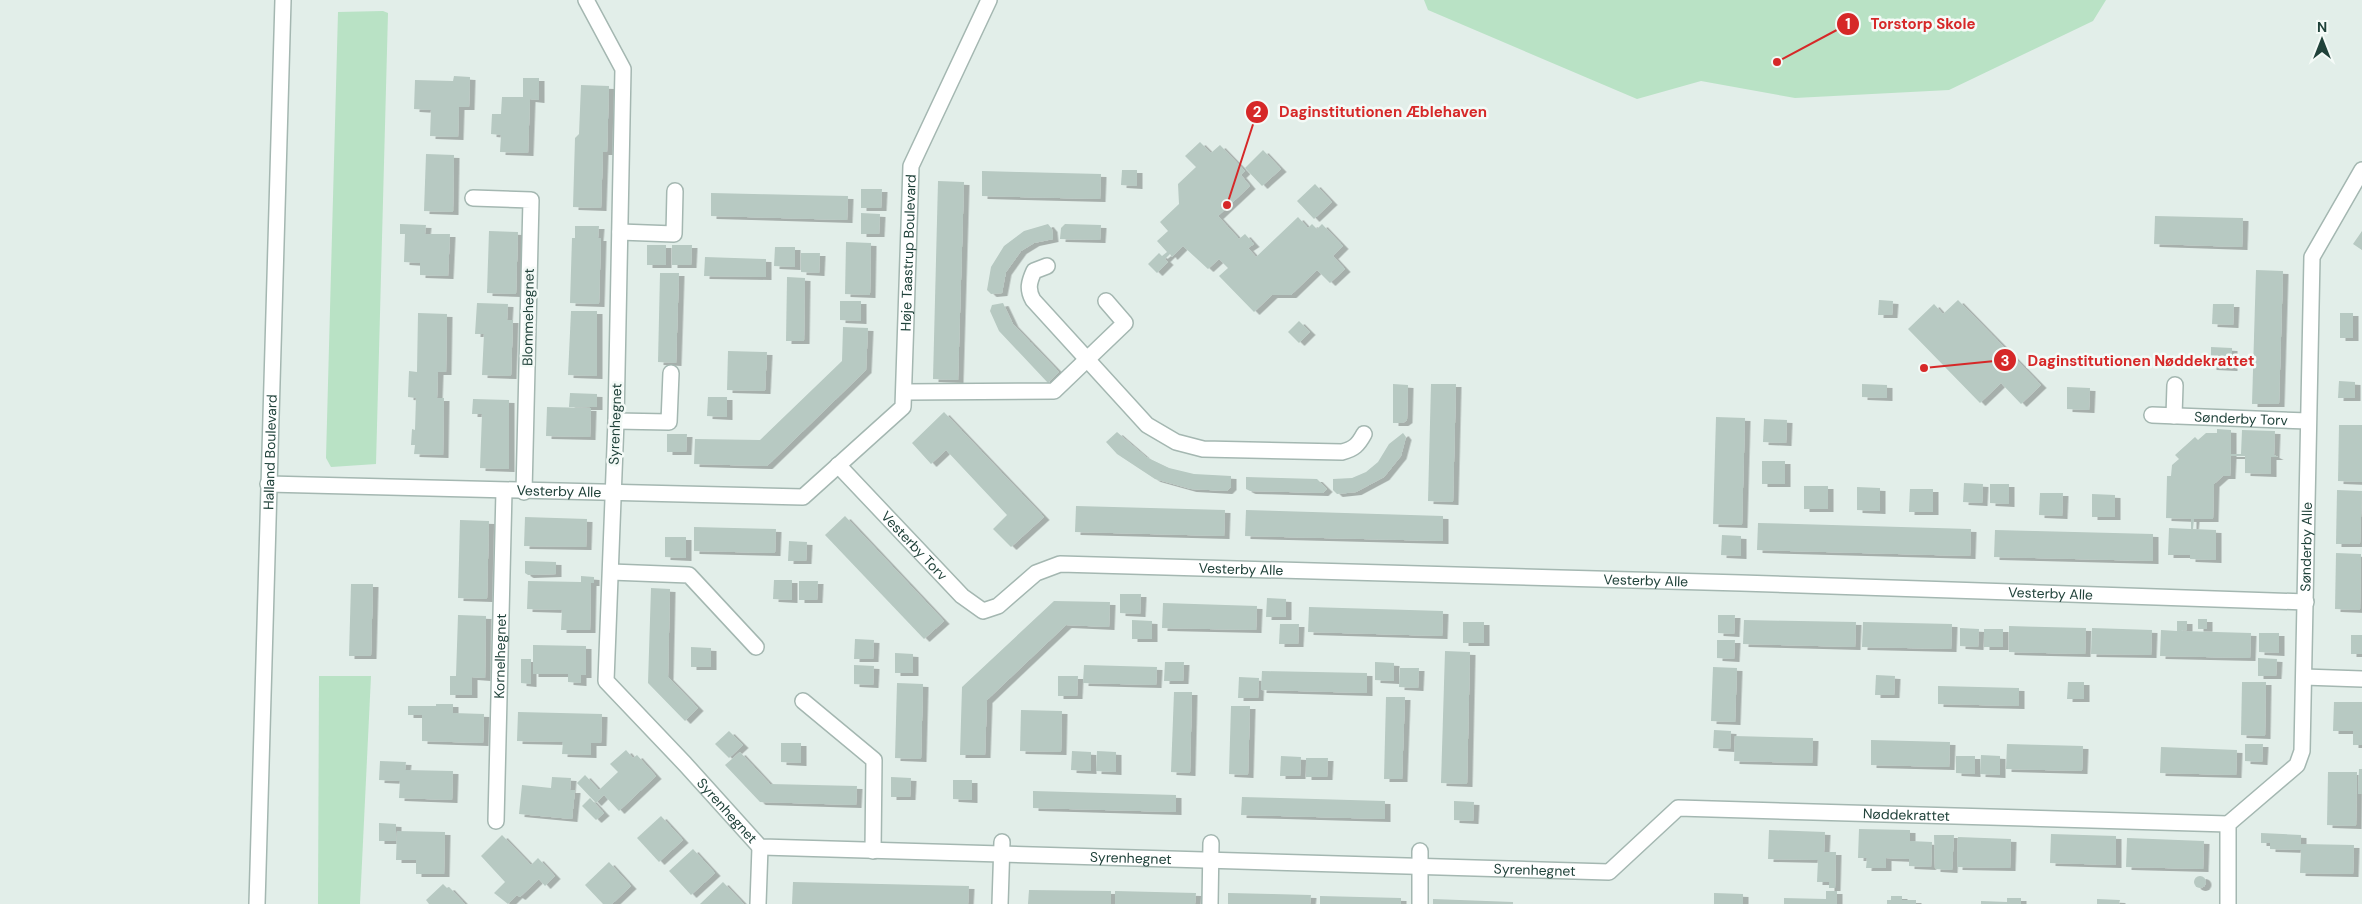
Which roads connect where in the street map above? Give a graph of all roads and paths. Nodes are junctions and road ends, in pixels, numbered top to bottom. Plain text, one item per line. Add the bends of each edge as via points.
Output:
1 (283, 0) edge
2 (586, 0) edge
3 (989, 0) edge
4 (2362, 170) edge
5 (675, 191) dead end
6 (473, 198) dead end
7 (620, 232) junction
8 (1047, 266) dead end
9 (1106, 301) dead end
10 (1087, 361) junction
11 (670, 374) dead end
12 (2175, 385) dead end
13 (905, 392) junction
14 (2152, 415) dead end
15 (2174, 416) junction
16 (616, 420) junction
17 (2308, 420) junction
18 (1364, 434) dead end
19 (838, 465) junction
20 (268, 484) junction
21 (504, 491) junction
22 (524, 492) junction
23 (613, 493) junction
24 (611, 572) junction
25 (2306, 602) junction
26 (998, 606) joint
27 (756, 647) dead end
28 (2304, 677) junction
29 (2362, 679) edge
30 (804, 701) dead end
31 (496, 821) dead end
32 (2228, 824) junction
33 (1211, 842) dead end
34 (760, 847) junction
35 (1002, 848) junction
36 (873, 851) junction
37 (1420, 858) junction
38 (1210, 860) junction
39 (1609, 872) joint
40 (257, 904) edge
41 (758, 904) edge
42 (1000, 904) edge
43 (1210, 904) edge
44 (1420, 904) edge
45 (2228, 904) edge

1 - 20 street, Halland Boulevard
2 - 7 street, Syrenhegnet via 623,69
3 - 13 street, Høje Taastrup Boulevard via 911,166
4 - 17 street, Sønderby Alle via 2312,257
5 - 7 street via 674,234
6 - 22 street, Blommehegnet via 531,200
7 - 16 street, Syrenhegnet
8 - 10 street via 1034,271 1029,281 1029,292
9 - 10 street via 1125,322
10 - 13 street via 1054,391
10 - 18 street via 1147,425 1176,442 1203,449 1342,452 1359,445
11 - 16 street via 669,422
12 - 15 street, Sønderby Torv
13 - 19 street, Høje Taastrup Boulevard via 903,407
14 - 15 street, Sønderby Torv
15 - 17 street, Sønderby Torv
16 - 23 street, Syrenhegnet
17 - 25 street, Sønderby Alle
19 - 23 street, Vesterby Alle via 803,498
19 - 26 street, Vesterby Torv via 962,596 983,611
20 - 21 street, Vesterby Alle
20 - 40 street, Halland Boulevard
21 - 22 street, Vesterby Alle
21 - 31 street, Kornelhegnet
22 - 23 street, Vesterby Alle
23 - 24 street, Syrenhegnet
24 - 27 street via 689,575
24 - 34 street, Syrenhegnet via 606,681
25 - 26 street, Vesterby Alle via 1060,564 1036,573
25 - 28 street, Sønderby Alle
28 - 29 street
28 - 32 street, Sønderby Alle via 2302,751 2297,765
30 - 36 street via 874,760
32 - 39 street, Nøddekrattet via 1678,808
32 - 45 street
33 - 38 street
34 - 36 street, Syrenhegnet
34 - 41 street
35 - 36 street, Syrenhegnet
35 - 38 street, Syrenhegnet
35 - 42 street
37 - 38 street, Syrenhegnet
37 - 39 street, Syrenhegnet
37 - 44 street
38 - 43 street

